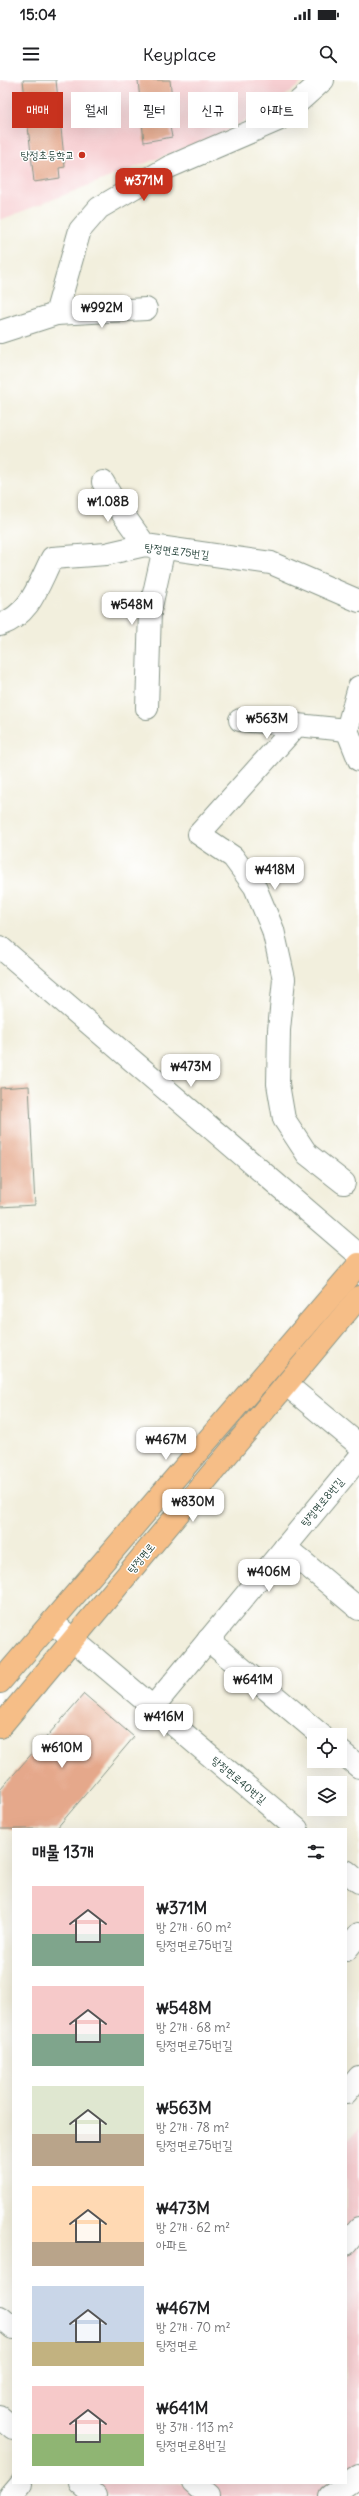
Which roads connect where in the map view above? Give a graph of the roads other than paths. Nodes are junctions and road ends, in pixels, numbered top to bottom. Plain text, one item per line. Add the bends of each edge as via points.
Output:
1 (322, 80) edge
2 (146, 309) dead end
3 (56, 314) junction
4 (0, 332) edge
5 (102, 482) dead end
6 (154, 547) junction
7 (359, 601) edge
8 (0, 624) edge
9 (359, 687) edge
10 (147, 708) dead end
11 (240, 720) dead end
12 (296, 725) junction
13 (347, 730) junction
14 (359, 760) edge
15 (0, 947) edge
16 (344, 1183) dead end
17 (359, 1256) edge
18 (359, 1264) edge
19 (359, 1297) edge
20 (287, 1385) junction
21 (359, 1445) edge
22 (359, 1458) edge
23 (285, 1546) junction
24 (359, 1610) edge
25 (52, 1622) junction
26 (73, 1639) junction
27 (208, 1640) junction
28 (0, 1682) edge
29 (153, 1706) junction
30 (0, 1726) edge
31 (313, 1728) edge
32 (347, 1757) edge
33 (359, 1767) edge
34 (296, 1828) edge
35 (347, 1872) edge
36 (359, 1882) edge
37 (359, 1934) edge
38 (347, 1949) edge
39 (359, 2078) edge
40 (347, 2092) edge
41 (359, 2228) edge
42 (347, 2243) edge
43 (0, 2317) edge
44 (12, 2327) edge
45 (0, 2417) edge
46 (12, 2427) edge
47 (359, 2476) edge
48 (20, 2484) edge
49 (81, 2484) edge
50 (194, 2484) edge
51 (10, 2496) edge
52 (95, 2496) edge
53 (208, 2496) edge
54 (330, 2496) edge

1 - 3 street via 278,120 169,167 98,208 80,230
2 - 3 street
3 - 4 street
5 - 6 street via 115,503
6 - 7 street, 탕정면로75번길 via 271,563
6 - 8 street, 탕정면로75번길 via 52,558 28,606 14,620
6 - 10 street
9 - 13 street
11 - 12 street
12 - 13 street
12 - 16 street via 199,834 233,857 255,887 270,923 284,979 279,1030 278,1084 284,1119 307,1154
13 - 14 street
15 - 17 street
18 - 25 main road
19 - 20 main road, 탕정면로
20 - 21 street
20 - 26 main road, 탕정면로
22 - 23 street, 탕정면로8번길
23 - 24 street
23 - 27 street, 탕정면로8번길
25 - 26 street, 탕정면로40번길
25 - 28 main road
26 - 29 street, 탕정면로40번길
26 - 30 main road, 탕정면로
27 - 29 street, 탕정면로8번길
27 - 31 street
29 - 34 street, 탕정면로40번길
32 - 33 street
35 - 36 street
37 - 38 street
39 - 40 street
41 - 42 street
43 - 44 street
45 - 46 street
47 - 54 street
48 - 51 street
49 - 52 street
50 - 53 street

